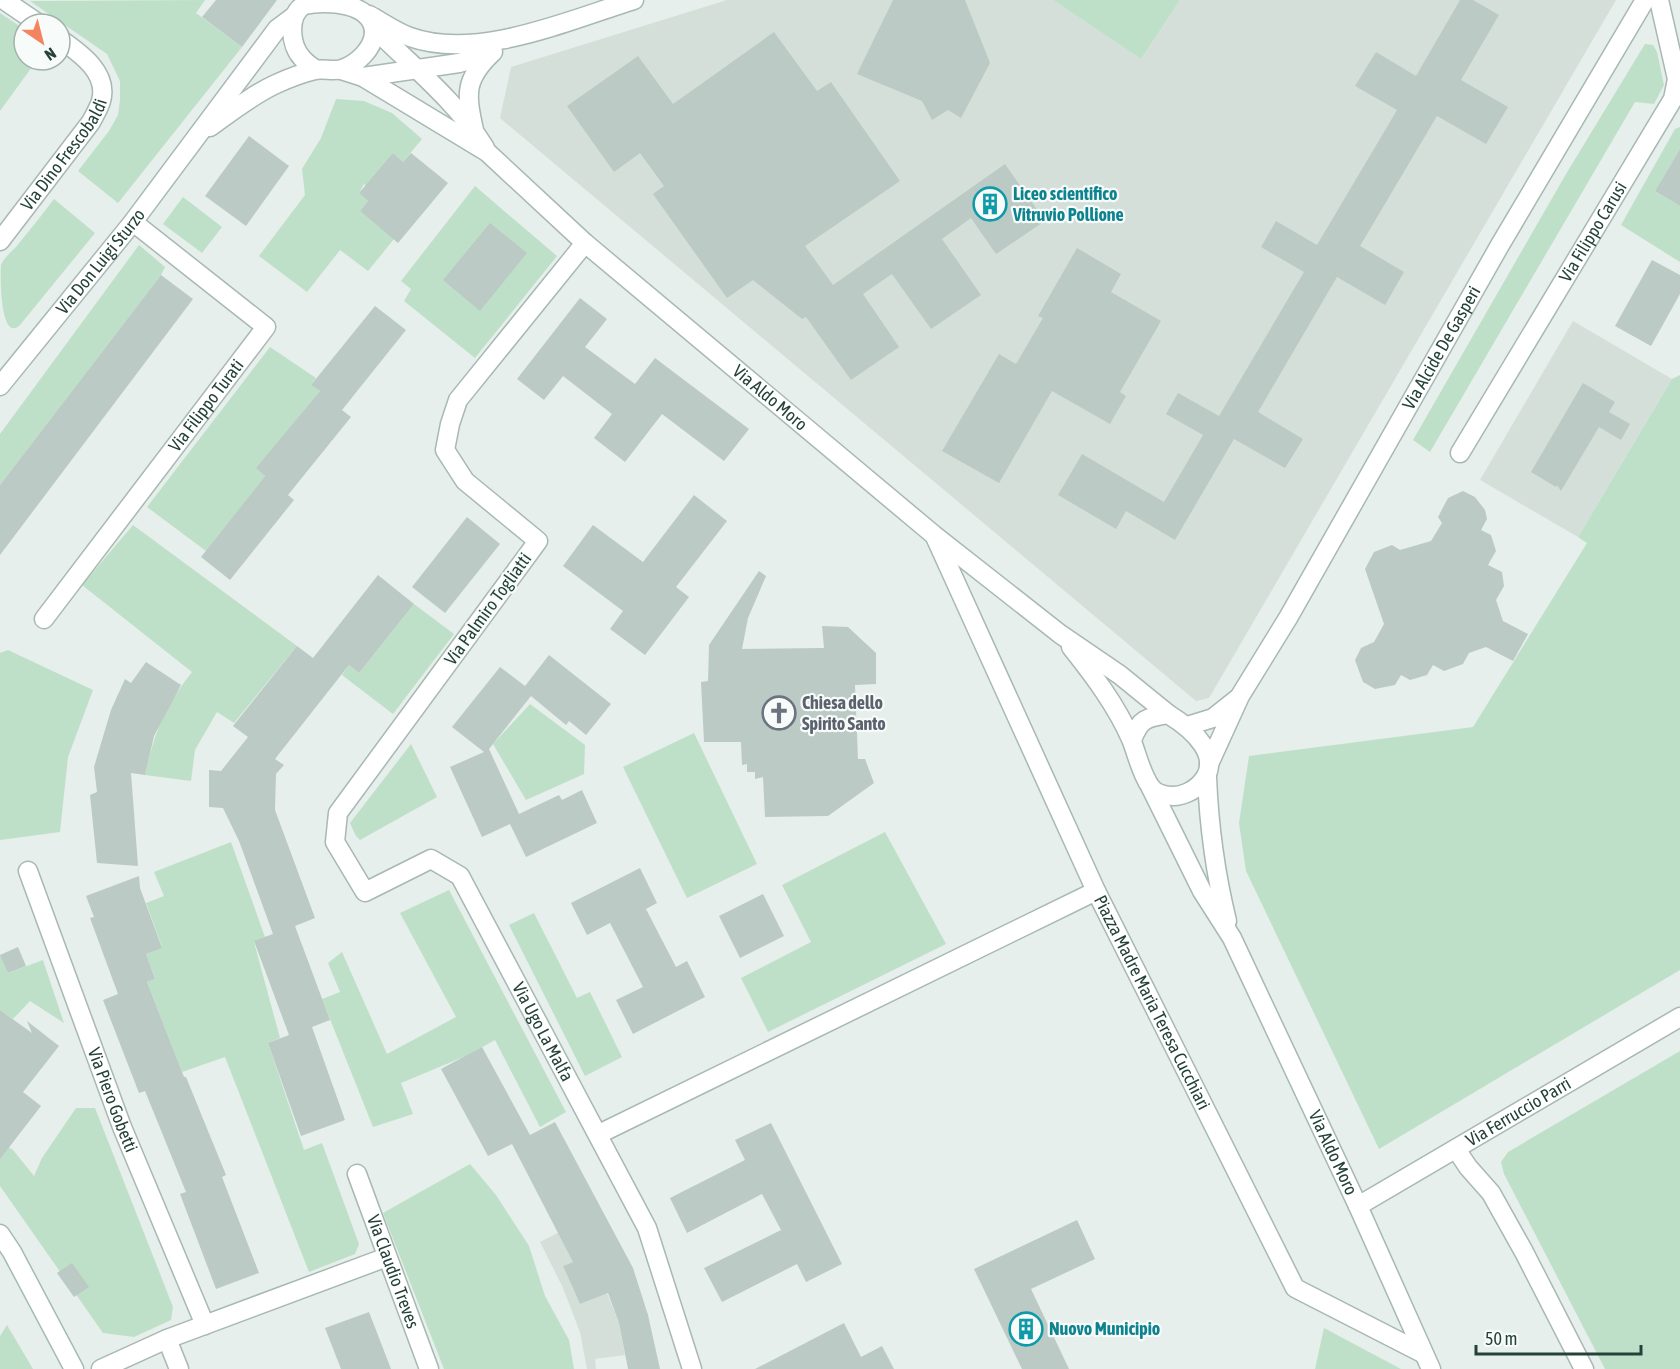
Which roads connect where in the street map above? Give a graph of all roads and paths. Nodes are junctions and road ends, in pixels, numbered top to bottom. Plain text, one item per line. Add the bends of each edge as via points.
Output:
1 (4, 0) edge
2 (634, 0) edge
3 (1645, 0) edge
4 (1659, 0) edge
5 (352, 2) edge
6 (301, 7) edge
7 (22, 12) edge
8 (371, 24) junction
9 (508, 40) junction
10 (72, 47) edge
11 (490, 54) junction
12 (416, 69) junction
13 (316, 70) junction
14 (341, 70) junction
15 (363, 77) junction
16 (1676, 101) edge
17 (475, 131) junction
18 (198, 135) junction
19 (487, 152) junction
20 (133, 222) junction
21 (0, 241) edge
22 (585, 243) junction
23 (0, 386) edge
24 (1460, 453) dead end
25 (934, 535) junction
26 (44, 619) dead end
27 (1060, 634) junction
28 (1240, 696) junction
29 (1168, 714) junction
30 (1187, 726) junction
31 (1132, 740) junction
32 (1208, 770) junction
33 (1151, 788) junction
34 (338, 813) joint
35 (28, 871) dead end
36 (1096, 891) junction
37 (1232, 938) junction
38 (1680, 1017) edge
39 (599, 1134) junction
40 (1456, 1149) junction
41 (357, 1174) dead end
42 (1358, 1206) junction
43 (0, 1234) edge
44 (387, 1257) junction
45 (205, 1325) junction
46 (167, 1339) junction
47 (1428, 1362) edge
48 (74, 1369) edge
49 (101, 1369) edge
50 (179, 1369) edge
51 (429, 1369) edge
52 (692, 1369) edge
53 (1584, 1369) edge

1 - 7 street
2 - 9 street
3 - 28 street, Via Alcide De Gasperi
4 - 16 street, Via Filippo Carusi via 1677,79
5 - 6 street via 324,0
5 - 8 street
6 - 13 street via 292,30 295,48
6 - 18 street, Via Don Luigi Sturzo via 277,29
8 - 9 street via 438,43 470,45
8 - 12 street
8 - 14 street via 369,49
9 - 11 street
10 - 21 street, Via Dino Frescobaldi via 101,79 102,100 91,122
11 - 12 street
11 - 17 street via 471,79 468,101
12 - 15 street
12 - 17 street
13 - 14 street
13 - 18 street, Via Don Luigi Sturzo via 276,84
14 - 15 street
15 - 19 street
16 - 24 street, Via Filippo Carusi
17 - 19 street
18 - 20 street, Via Don Luigi Sturzo
19 - 22 street, Via Aldo Moro
20 - 23 street, Via Don Luigi Sturzo
20 - 26 street, Via Filippo Turati via 266,327
22 - 25 street, Via Aldo Moro
22 - 34 street, Via Palmiro Togliatti via 458,400 445,450 465,481 538,540
25 - 27 street, Via Aldo Moro
25 - 36 street
27 - 29 street, Via Aldo Moro
27 - 31 street, Via Aldo Moro via 1106,692
28 - 30 street, Via Alcide De Gasperi via 1213,718
28 - 32 street, Via Alcide De Gasperi
29 - 30 street
29 - 31 street via 1151,717 1138,725
30 - 32 street via 1205,749
31 - 33 street
32 - 33 street via 1196,788 1179,796 1163,796
32 - 37 street, Via Aldo Moro via 1209,828
33 - 37 street, Via Aldo Moro via 1202,891
34 - 39 street, Via Ugo La Malfa via 335,842 365,892 430,859 460,876
35 - 45 street, Via Piero Gobetti via 122,1127
36 - 39 street, Piazza Madre Maria Teresa Cucchiari
36 - 47 street, Piazza Madre Maria Teresa Cucchiari via 1295,1288
37 - 42 street, Via Aldo Moro
38 - 40 street, Via Ferruccio Parri
39 - 52 street, Via Ugo La Malfa via 647,1228
40 - 42 street, Via Ferruccio Parri
40 - 53 street via 1491,1193
41 - 44 street, Via Claudio Treves
42 - 47 street, Via Aldo Moro
43 - 48 street
44 - 45 street
44 - 51 street, Via Claudio Treves
45 - 46 street
46 - 49 street
46 - 50 street

